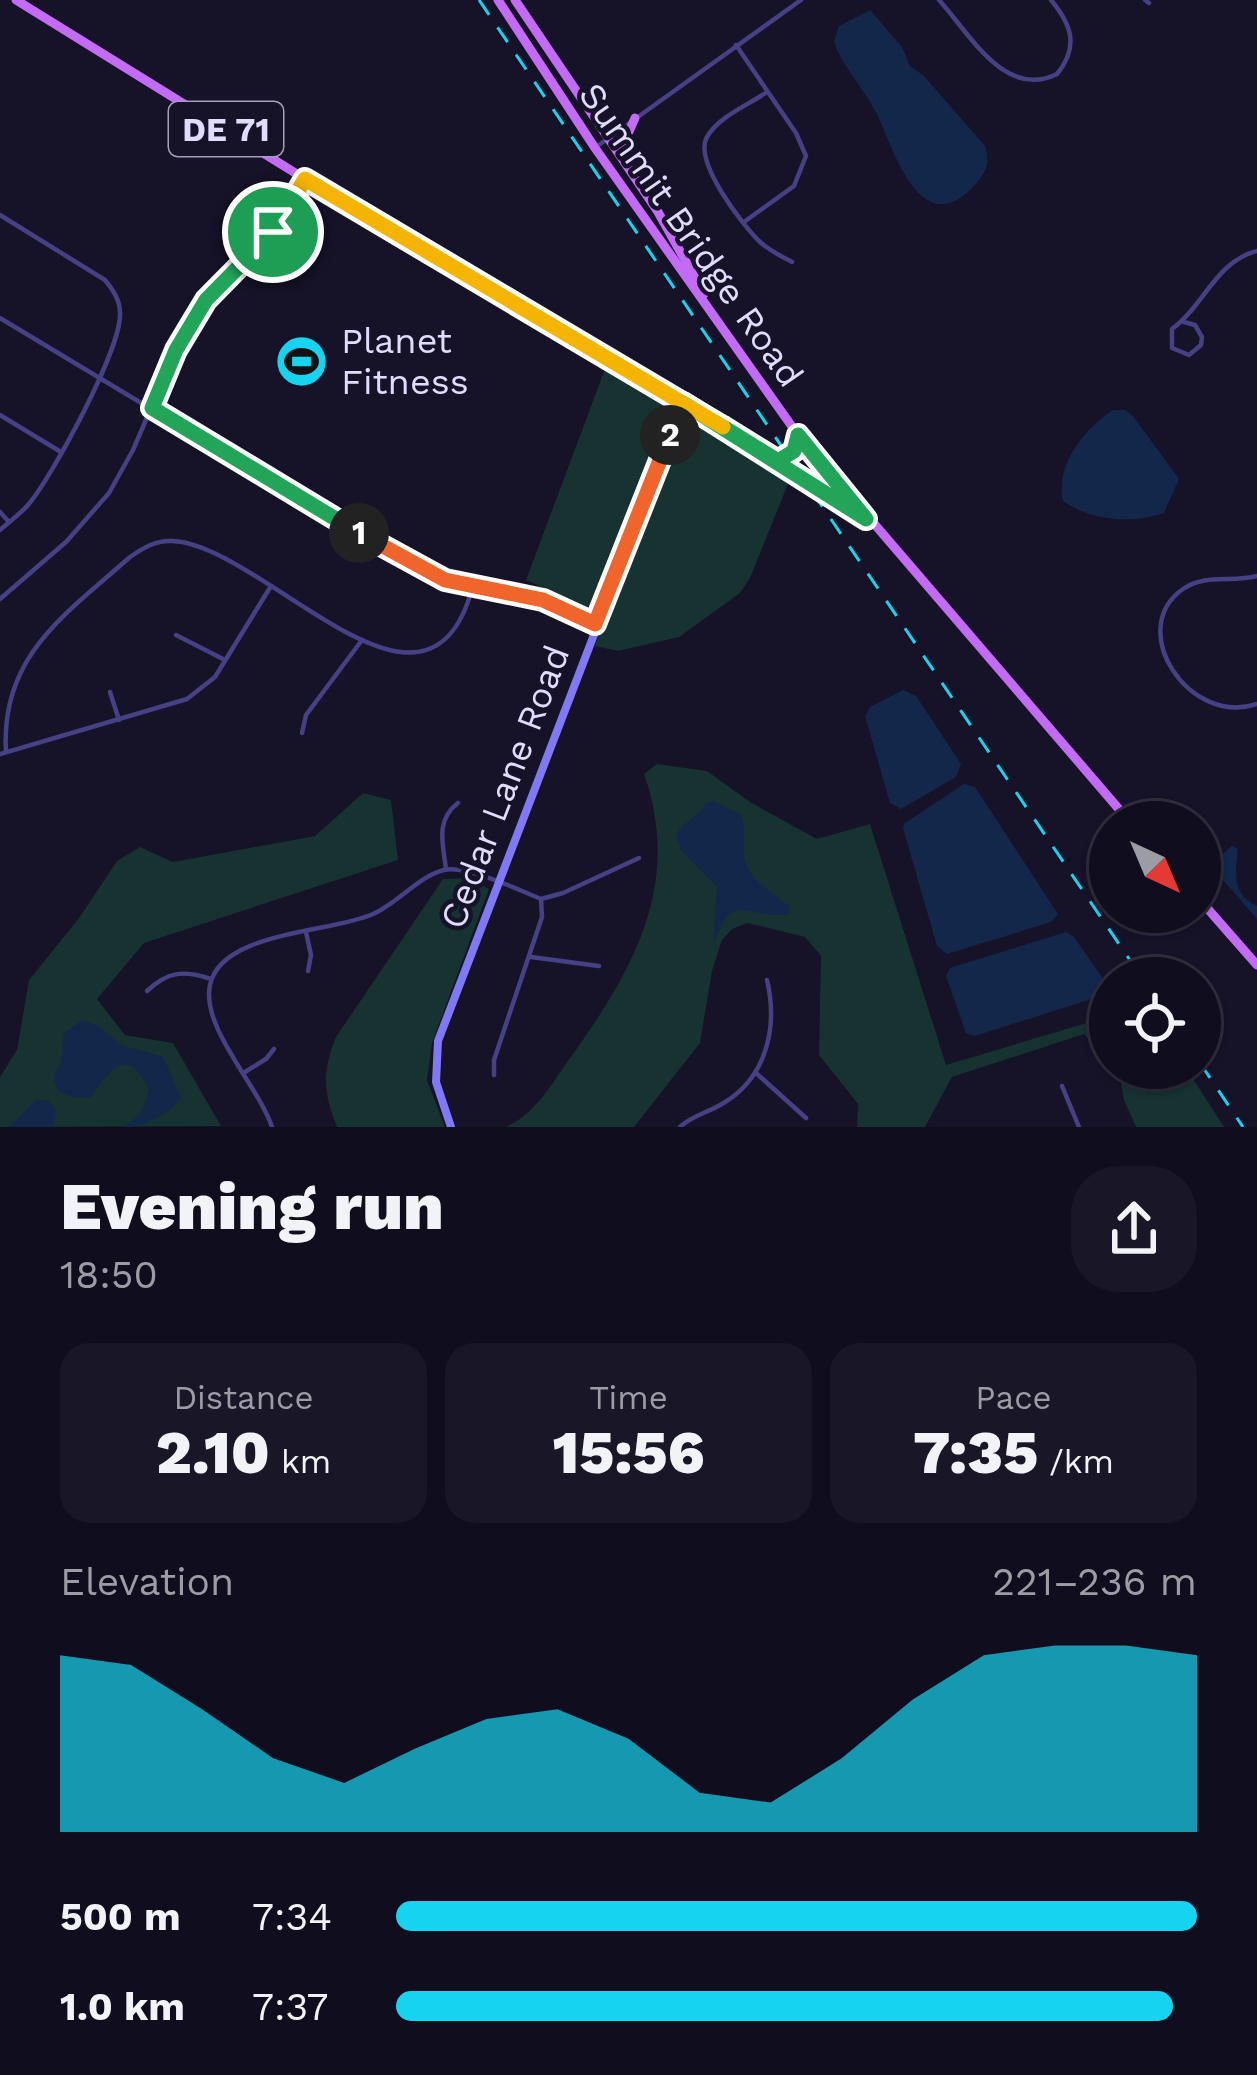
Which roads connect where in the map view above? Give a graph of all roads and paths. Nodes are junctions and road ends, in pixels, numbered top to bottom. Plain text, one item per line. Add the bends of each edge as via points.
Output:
1 (16, 0) edge
2 (498, 0) edge
3 (515, 0) edge
4 (801, 0) edge
5 (939, 0) edge
6 (1051, 0) edge
7 (736, 45) junction
8 (766, 92) junction
9 (635, 118) junction
10 (608, 137) junction
11 (595, 148) junction
12 (621, 157) junction
13 (305, 179) junction
14 (0, 215) edge
15 (744, 222) junction
16 (1257, 251) edge
17 (792, 262) dead end
18 (0, 318) edge
19 (1184, 322) junction
20 (722, 325) junction
21 (98, 378) junction
22 (683, 403) junction
23 (152, 408) junction
24 (0, 415) edge
25 (798, 435) junction
26 (807, 447) junction
27 (61, 452) junction
28 (782, 463) junction
29 (0, 512) edge
30 (866, 519) junction
31 (9, 522) junction
32 (0, 530) edge
33 (1257, 576) edge
34 (272, 586) junction
35 (472, 589) junction
36 (0, 599) edge
37 (595, 624) junction
38 (176, 634) dead end
39 (362, 640) junction
40 (225, 660) junction
41 (110, 692) dead end
42 (1257, 704) edge
43 (119, 720) junction
44 (302, 733) dead end
45 (3, 753) edge
46 (1112, 801) edge
47 (458, 803) dead end
48 (639, 858) dead end
49 (446, 869) junction
50 (499, 883) junction
51 (542, 899) junction
52 (1221, 924) edge
53 (306, 932) junction
54 (530, 957) junction
55 (1257, 965) edge
56 (599, 966) dead end
57 (308, 971) dead end
58 (211, 980) junction
59 (767, 980) dead end
60 (147, 991) dead end
61 (274, 1049) dead end
62 (244, 1072) junction
63 (756, 1073) junction
64 (494, 1076) dead end
65 (1062, 1086) dead end
66 (806, 1118) dead end
67 (272, 1127) edge
68 (451, 1127) edge
69 (680, 1127) edge
70 (1079, 1127) edge

1 - 13 main road, DE 71
2 - 11 main road, Summit Bridge Road
3 - 10 main road
4 - 7 street
5 - 6 street via 1001,69 1029,83 1057,74 1071,49 1067,21
7 - 8 street
7 - 9 street
8 - 15 street via 804,148 804,168 794,186
8 - 15 street via 718,124 703,146 712,177
9 - 10 street
9 - 12 main road
10 - 11 street
10 - 12 main road
11 - 20 main road, Summit Bridge Road
12 - 20 main road
13 - 22 main road, DE 71
13 - 23 street via 273,232 206,300
14 - 21 street via 114,291 121,317
15 - 17 street
16 - 19 street via 1226,268
18 - 21 street
19 - 19 street via 1172,328 1169,343 1189,355 1202,337
20 - 25 main road, Summit Bridge Road
21 - 23 street
21 - 27 street
22 - 28 main road, DE 71
22 - 37 street, Cedar Lane Road
23 - 35 street via 416,568
23 - 36 street via 99,505
24 - 27 street
25 - 26 main road, Summit Bridge Road
25 - 28 main road
26 - 28 main road
26 - 30 main road, Summit Bridge Road
27 - 31 street
28 - 30 main road, DE 71
29 - 31 street
30 - 46 main road, Summit Bridge Road / DE 71
31 - 32 street
33 - 42 street via 1180,590 1160,633 1170,665 1195,695 1223,709
34 - 39 street
34 - 40 street
34 - 45 street via 200,545 148,545 20,659 0,710
35 - 37 street via 543,600
35 - 39 street via 458,627 429,651 395,653
37 - 50 street, Cedar Lane Road
38 - 40 street
39 - 44 street
40 - 43 street via 188,700
41 - 43 street
43 - 45 street
47 - 49 street via 443,823
48 - 51 street
49 - 50 street
49 - 53 street via 374,914
50 - 51 street
50 - 68 street, Cedar Lane Road via 438,1041 436,1082
51 - 54 street
52 - 55 main road
53 - 57 street
53 - 58 street via 247,946
54 - 56 street
54 - 64 street
58 - 60 street via 181,972
58 - 62 street via 211,1012
59 - 63 street via 772,1024
61 - 62 street
62 - 67 street
63 - 66 street
63 - 69 street via 723,1104
65 - 70 street

